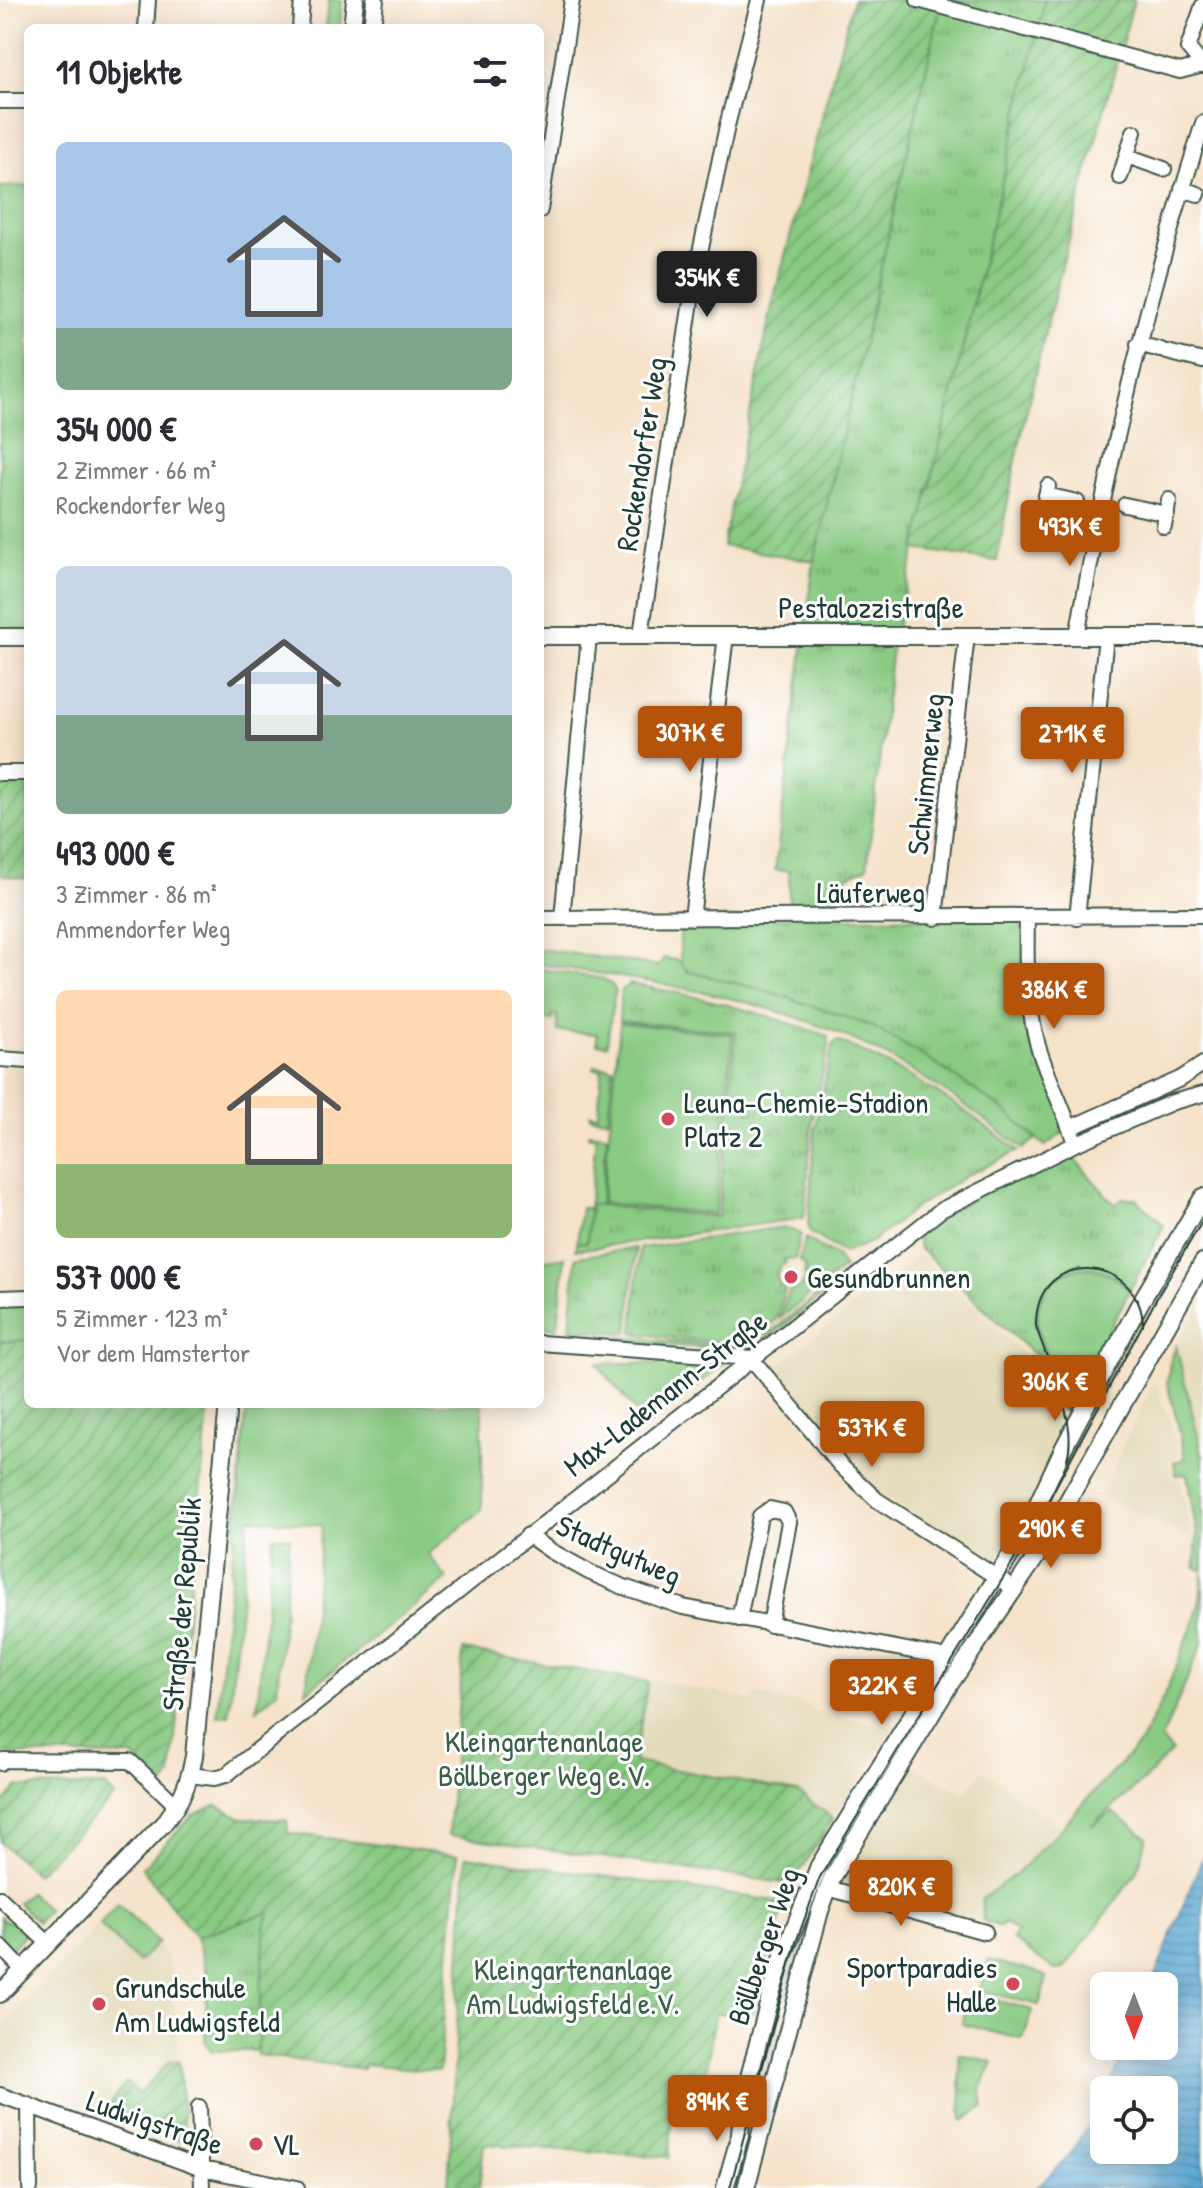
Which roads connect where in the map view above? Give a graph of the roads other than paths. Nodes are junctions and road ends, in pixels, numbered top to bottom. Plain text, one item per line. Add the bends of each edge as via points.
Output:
1 (148, 0) edge
2 (302, 0) edge
3 (355, 0) edge
4 (375, 0) edge
5 (572, 0) edge
6 (759, 0) edge
7 (918, 0) edge
8 (1203, 5) edge
9 (146, 24) edge
10 (300, 24) edge
11 (352, 24) edge
12 (372, 24) edge
13 (1203, 65) edge
14 (0, 101) edge
15 (24, 101) edge
16 (1203, 123) edge
17 (1134, 132) dead end
18 (1127, 156) junction
19 (1120, 177) dead end
20 (1184, 182) junction
21 (544, 184) edge
22 (1198, 194) dead end
23 (1138, 344) junction
24 (1202, 364) edge
25 (1101, 504) junction
26 (1167, 513) dead end
27 (1042, 518) dead end
28 (641, 635) junction
29 (726, 635) junction
30 (967, 635) junction
31 (544, 636) edge
32 (589, 636) junction
33 (1077, 636) junction
34 (1106, 636) junction
35 (1203, 636) edge
36 (0, 637) edge
37 (24, 637) edge
38 (0, 773) edge
39 (24, 773) edge
40 (1203, 915) edge
41 (1027, 917) junction
42 (544, 918) edge
43 (562, 918) junction
44 (692, 918) junction
45 (935, 918) junction
46 (1077, 918) junction
47 (0, 1059) edge
48 (24, 1061) edge
49 (1203, 1064) edge
50 (1203, 1094) edge
51 (1070, 1128) junction
52 (1075, 1144) junction
53 (1203, 1197) edge
54 (1203, 1262) edge
55 (24, 1297) edge
56 (0, 1298) edge
57 (544, 1343) edge
58 (751, 1358) junction
59 (228, 1408) edge
60 (528, 1535) junction
61 (997, 1578) junction
62 (1015, 1589) junction
63 (739, 1619) junction
64 (770, 1625) junction
65 (945, 1662) junction
66 (0, 1763) edge
67 (190, 1775) junction
68 (177, 1806) junction
69 (828, 1888) junction
70 (0, 1898) edge
71 (985, 1932) dead end
72 (48, 1943) junction
73 (0, 1946) edge
74 (23, 1970) junction
75 (0, 1994) edge
76 (0, 2095) edge
77 (29, 2105) junction
78 (199, 2107) dead end
79 (202, 2169) junction
80 (30, 2188) edge
81 (202, 2188) edge
82 (297, 2188) edge
83 (725, 2188) edge
84 (746, 2188) edge

1 - 9 street
2 - 10 street
3 - 11 street
4 - 12 street
5 - 21 street
6 - 28 street, Rockendorfer Weg via 694,281
7 - 13 street via 1180,71
8 - 13 street via 1188,48
14 - 15 street
16 - 20 street
17 - 18 street
18 - 19 street
18 - 20 street via 1168,170
20 - 22 street
20 - 23 street
23 - 24 street
23 - 25 street
25 - 26 street
25 - 27 street via 1081,503 1047,490
25 - 33 street
28 - 29 street, Pestalozzistraße
28 - 32 street, Pestalozzistraße
29 - 30 street, Pestalozzistraße
29 - 44 street
30 - 33 street, Pestalozzistraße
30 - 45 street, Schwimmerweg
31 - 32 street, Pestalozzistraße
32 - 43 street
33 - 34 street, Pestalozzistraße
34 - 35 street, Pestalozzistraße
34 - 46 street
36 - 37 street
38 - 39 street
40 - 46 street, Läuferweg
41 - 45 street, Läuferweg
41 - 46 street, Läuferweg
41 - 51 street via 1033,1024
42 - 43 street, Läuferweg
43 - 44 street, Läuferweg
44 - 45 street, Läuferweg
47 - 48 street
49 - 51 street
50 - 52 street, Max-Lademann-Straße
51 - 52 street
52 - 58 street, Max-Lademann-Straße via 941,1210
53 - 61 street, Böllberger Weg via 1139,1305
54 - 62 street, Böllberger Weg
55 - 56 street
57 - 58 street
58 - 60 street, Max-Lademann-Straße
58 - 61 street via 840,1465 877,1500
59 - 67 street, Straße der Republik
60 - 63 street, Stadtgutweg via 621,1586
60 - 67 street, Max-Lademann-Straße via 226,1775
61 - 62 street
61 - 65 street, Böllberger Weg
62 - 69 street, Böllberger Weg via 948,1687
63 - 64 street, Stadtgutweg
63 - 64 street via 760,1516 770,1509 784,1512 789,1522
64 - 65 street, Stadtgutweg via 938,1656
65 - 83 street, Böllberger Weg via 805,1897 769,2001
66 - 68 street via 130,1761
67 - 68 street, Straße der Republik
68 - 72 street, Straße der Republik
69 - 71 street, Böllberger Weg
69 - 84 street, Böllberger Weg
70 - 72 street
72 - 74 street, Straße der Republik
73 - 74 street
74 - 75 street, Straße der Republik
76 - 77 street, Ludwigstraße
77 - 79 street, Ludwigstraße
77 - 80 street
78 - 79 street
79 - 81 street
79 - 82 street, Ludwigstraße

